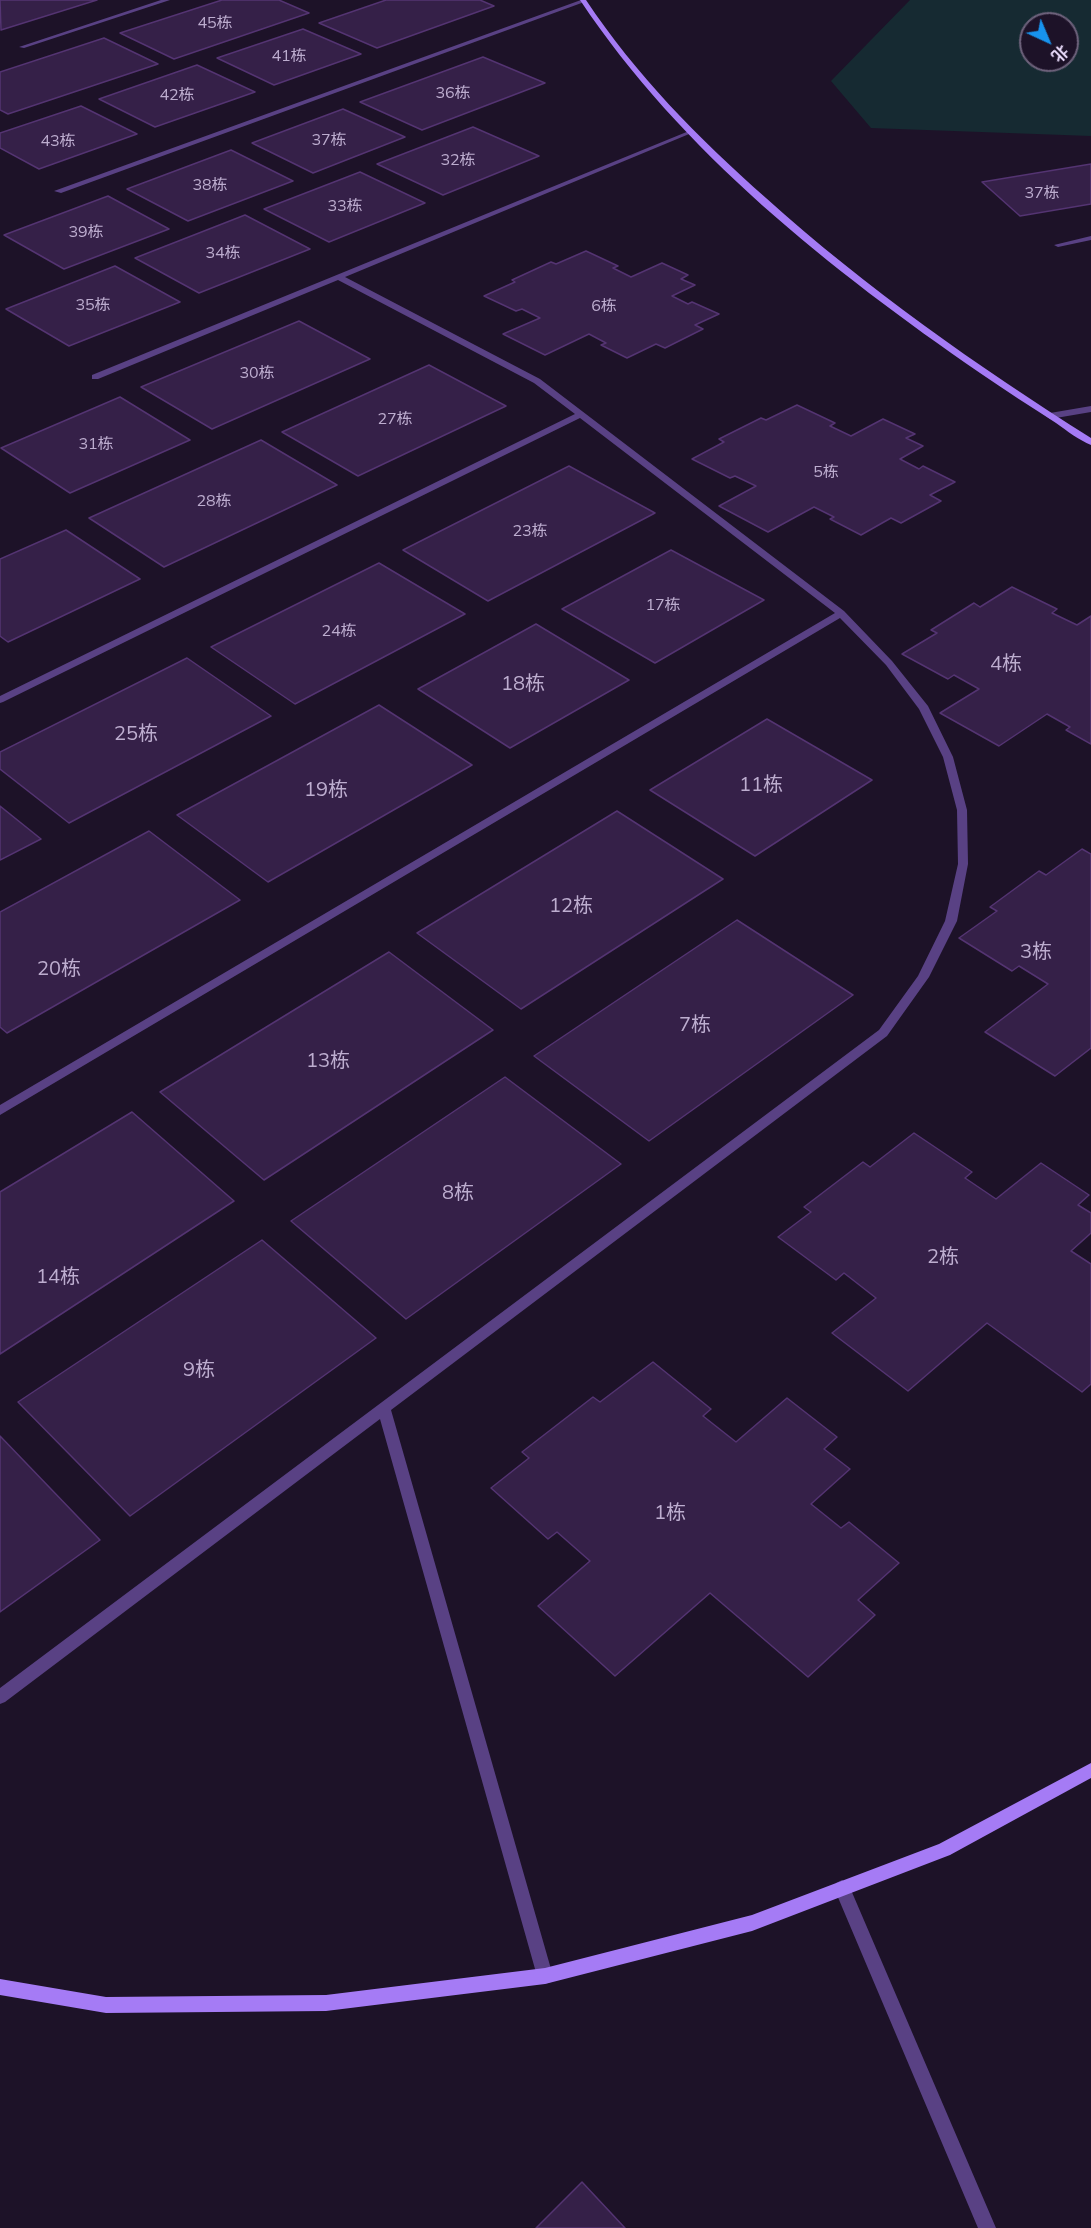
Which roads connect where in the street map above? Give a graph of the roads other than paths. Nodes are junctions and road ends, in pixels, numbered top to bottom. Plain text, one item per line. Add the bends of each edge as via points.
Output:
1 (167, 0) edge
2 (583, 1) edge
3 (22, 47) dead end
4 (691, 132) junction
5 (58, 191) dead end
6 (1091, 238) edge
7 (1058, 245) dead end
8 (339, 277) junction
9 (95, 377) dead end
10 (1091, 409) edge
11 (581, 414) junction
12 (1050, 416) junction
13 (1091, 442) edge
14 (841, 614) junction
15 (0, 700) edge
16 (0, 1111) edge
17 (384, 1408) junction
18 (0, 1697) edge
19 (1091, 1770) edge
20 (842, 1888) junction
21 (545, 1976) junction
22 (0, 1987) edge
23 (987, 2228) edge

1 - 3 lane
2 - 4 street via 627,62
2 - 5 lane
4 - 8 lane
4 - 12 street via 774,211 842,266 920,326
6 - 7 lane
8 - 9 lane
8 - 11 lane via 537,381
10 - 12 lane
11 - 14 lane
11 - 15 lane
12 - 13 street
14 - 16 lane
14 - 17 lane via 889,663 924,708 948,757 962,810 963,864 951,921 923,977 883,1033
17 - 18 lane
17 - 21 lane
19 - 20 street via 944,1850
20 - 21 street via 752,1923
20 - 23 lane
21 - 22 street via 326,2003 106,2005

